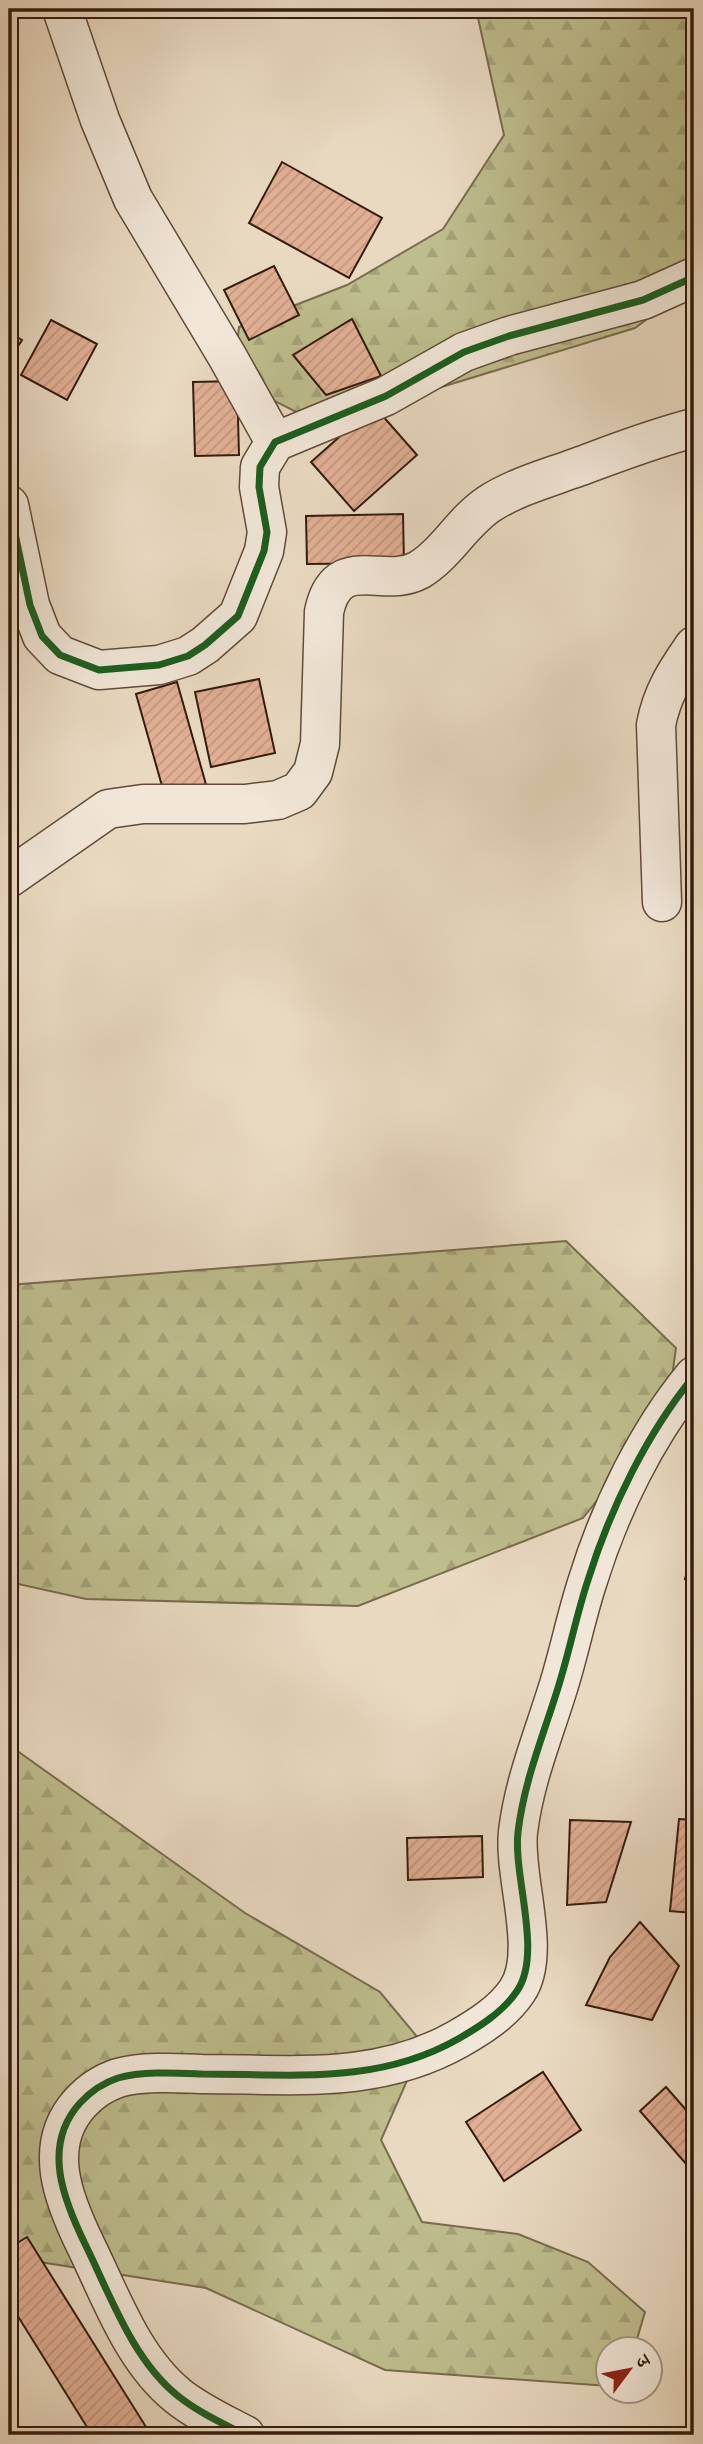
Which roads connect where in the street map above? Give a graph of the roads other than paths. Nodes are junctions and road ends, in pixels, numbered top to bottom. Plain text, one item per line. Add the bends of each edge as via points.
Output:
1 (62, 9) edge
2 (694, 277) edge
3 (694, 428) edge
4 (275, 442) junction
5 (9, 505) edge
6 (694, 646) edge
7 (9, 878) edge
8 (662, 902) dead end
9 (694, 1376) edge
10 (244, 2435) edge

1 - 4 street via 133,199
2 - 4 street via 643,300 464,352 386,396
3 - 7 street via 506,494 468,520 432,561 410,574 360,573 335,586 324,612 318,760 299,791 278,800 245,804 143,804 108,809
4 - 5 street via 260,467 267,532 264,551 238,616 188,656 159,665 99,670 60,655 42,636 30,606
6 - 8 street via 668,685 656,724
9 - 10 street via 616,1505 588,1578 524,1791 517,1838 527,1964 512,1997 471,2032 389,2068 353,2074 120,2077 90,2093 69,2116 59,2141 58,2169 67,2205 134,2343 177,2396

